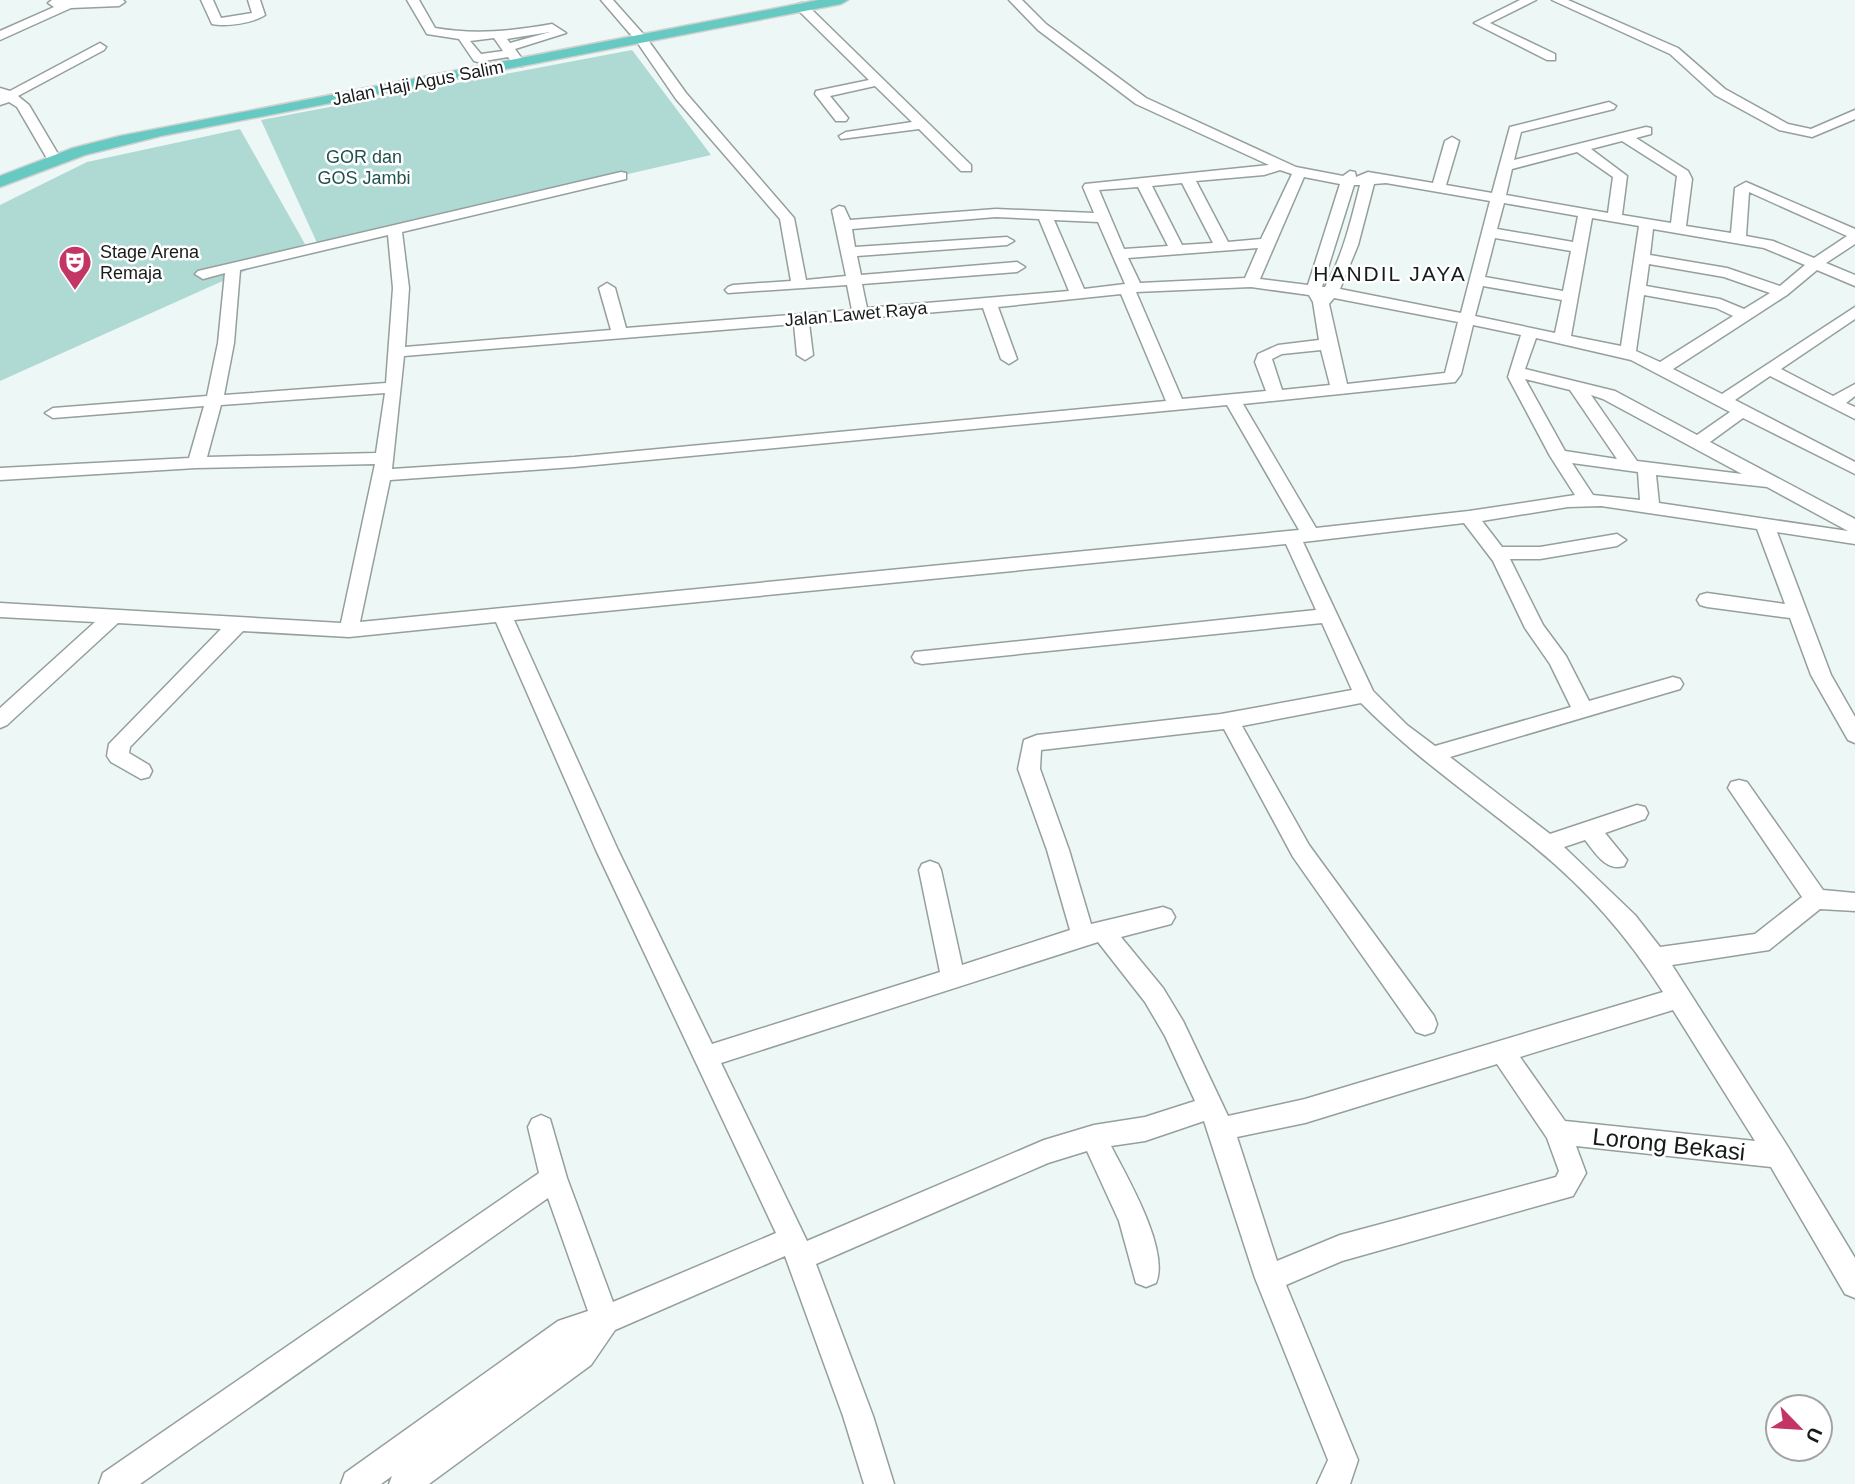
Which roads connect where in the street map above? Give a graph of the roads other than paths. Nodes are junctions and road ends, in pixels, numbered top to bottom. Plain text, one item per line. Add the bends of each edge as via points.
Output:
1 (48, 0) edge
2 (207, 0) edge
3 (254, 0) edge
4 (413, 0) edge
5 (607, 0) edge
6 (841, 0) edge
7 (1015, 0) edge
8 (1031, 0) edge
9 (1530, 0) edge
10 (1558, 0) edge
11 (91, 2) edge
12 (119, 2) dead end
13 (806, 4) edge
14 (67, 5) junction
15 (0, 36) edge
16 (466, 37) junction
17 (520, 38) dead end
18 (641, 39) junction
19 (100, 47) dead end
20 (509, 50) junction
21 (1551, 57) dead end
22 (877, 82) junction
23 (4, 96) edge
24 (1609, 106) dead end
25 (1855, 114) edge
26 (841, 118) dead end
27 (920, 125) junction
28 (1646, 131) dead end
29 (846, 136) dead end
30 (1623, 136) junction
31 (1452, 141) dead end
32 (1579, 147) junction
33 (1258, 152) junction
34 (54, 159) junction
35 (1282, 163) junction
36 (1506, 166) junction
37 (966, 168) dead end
38 (1300, 172) junction
39 (621, 176) dead end
40 (1187, 178) junction
41 (1349, 178) junction
42 (1368, 179) junction
43 (0, 182) edge
44 (1143, 182) junction
45 (1438, 188) junction
46 (1497, 198) junction
47 (839, 210) dead end
48 (1586, 212) junction
49 (996, 213) junction
50 (1045, 216) junction
51 (1615, 217) junction
52 (1104, 218) junction
53 (1647, 223) junction
54 (844, 225) junction
55 (1678, 228) junction
56 (395, 230) junction
57 (1334, 230) junction
58 (1488, 232) junction
59 (1354, 234) junction
60 (1855, 235) edge
61 (1738, 239) junction
62 (1007, 241) junction
63 (1268, 243) junction
64 (1222, 245) junction
65 (1177, 248) junction
66 (1579, 248) junction
67 (850, 253) junction
68 (1119, 254) junction
69 (1642, 258) junction
70 (1816, 263) junction
71 (233, 267) junction
72 (1017, 267) junction
73 (202, 274) dead end
74 (854, 279) junction
75 (1476, 280) junction
76 (1855, 281) edge
77 (1251, 282) junction
78 (799, 284) junction
79 (607, 288) dead end
80 (1130, 289) junction
81 (1637, 289) junction
82 (1782, 292) junction
83 (1078, 294) junction
84 (1323, 295) junction
85 (1570, 297) junction
86 (1025, 300) junction
87 (736, 301) junction
88 (989, 303) junction
89 (1855, 312) edge
90 (860, 313) junction
91 (1745, 316) junction
92 (801, 318) junction
93 (1466, 319) junction
94 (1530, 332) junction
95 (620, 334) junction
96 (1562, 339) junction
97 (1328, 344) junction
98 (398, 352) junction
99 (1628, 354) junction
100 (805, 355) dead end
101 (1009, 359) dead end
102 (1661, 369) junction
103 (1770, 370) junction
104 (1516, 372) junction
105 (1575, 385) junction
106 (394, 387) junction
107 (1855, 389) edge
108 (1340, 390) junction
109 (1277, 397) junction
110 (217, 399) junction
111 (1724, 400) junction
112 (1233, 401) junction
113 (1834, 403) junction
114 (1175, 405) junction
115 (1744, 411) junction
116 (53, 413) dead end
117 (1855, 414) edge
118 (1698, 442) junction
119 (1559, 456) junction
120 (196, 463) junction
121 (384, 467) junction
122 (1638, 467) junction
123 (1855, 469) edge
124 (0, 474) edge
125 (1777, 484) junction
126 (1588, 500) junction
127 (1650, 507) junction
128 (1469, 517) junction
129 (1766, 525) junction
130 (1855, 527) edge
131 (1301, 535) junction
132 (1855, 538) edge
133 (1617, 540) dead end
134 (1496, 553) junction
135 (1707, 600) dead end
136 (0, 610) edge
137 (1798, 612) junction
138 (1328, 616) junction
139 (503, 617) junction
140 (112, 618) junction
141 (237, 625) junction
142 (349, 631) junction
143 (922, 657) dead end
144 (1673, 684) dead end
145 (1365, 695) junction
146 (1582, 709) junction
147 (0, 720) edge
148 (1230, 720) junction
149 (1855, 734) edge
150 (1432, 755) junction
151 (141, 771) dead end
152 (1739, 788) dead end
153 (1637, 813) dead end
154 (1589, 830) junction
155 (1547, 845) junction
156 (1616, 860) dead end
157 (930, 870) dead end
158 (1816, 899) junction
159 (1855, 902) edge
160 (1163, 917) dead end
161 (1093, 934) junction
162 (1654, 958) junction
163 (953, 978) junction
164 (1678, 998) junction
165 (1425, 1024) dead end
166 (1503, 1052) junction
167 (705, 1057) junction
168 (1216, 1118) junction
169 (541, 1127) dead end
170 (1559, 1132) junction
171 (1094, 1137) junction
172 (1779, 1156) junction
173 (554, 1178) junction
174 (797, 1248) junction
175 (1146, 1273) dead end
176 (1269, 1278) junction
177 (1855, 1284) edge
178 (606, 1320) junction
179 (114, 1484) edge
180 (356, 1484) edge
181 (404, 1484) edge
182 (879, 1484) edge
183 (1332, 1484) edge

1 - 14 street
2 - 3 street via 220,22 259,15
4 - 16 street via 431,31
5 - 18 street
6 - 13 main road, Jalan Haji Agus Salim
7 - 33 street via 1042,27 1142,101
8 - 33 street via 1056,25 1140,87
9 - 21 street via 1480,23
10 - 25 street via 1685,59 1720,92 1795,131 1820,131
11 - 12 street
11 - 14 street
13 - 18 main road, Jalan Haji Agus Salim
13 - 22 street
14 - 15 street
16 - 20 street via 493,33
16 - 20 street via 464,41 478,58
17 - 20 street
18 - 20 main road, Jalan Haji Agus Salim
18 - 78 street via 681,96 784,215
19 - 23 street
20 - 34 main road, Jalan Haji Agus Salim
22 - 26 street via 821,94
22 - 27 street
23 - 34 street via 22,106
24 - 36 street via 1515,130
27 - 29 street
27 - 37 street
28 - 30 street
30 - 32 street
30 - 55 street via 1683,174
31 - 45 street
32 - 36 street
32 - 51 street via 1620,176
33 - 35 street
34 - 43 main road, Jalan Haji Agus Salim
35 - 38 street
35 - 40 street via 1264,171
35 - 41 street
36 - 46 street
38 - 41 street
38 - 63 street
39 - 56 street
40 - 44 street
40 - 64 street
41 - 42 street
41 - 57 street
42 - 45 street
42 - 59 street
44 - 52 street via 1090,187
44 - 65 street
45 - 46 street
46 - 48 street
46 - 58 street
47 - 54 street
48 - 51 street
48 - 66 street
49 - 50 street
49 - 54 street
49 - 62 street
50 - 52 street
50 - 83 street
51 - 53 street
52 - 68 street
53 - 55 street
53 - 69 street
54 - 67 street
55 - 61 street
56 - 71 street
56 - 98 street via 401,280
57 - 59 street
57 - 84 street
58 - 66 street
58 - 75 street
59 - 84 street
60 - 61 street via 1746,187 1742,188
60 - 70 street
61 - 70 street via 1769,244
62 - 67 street
62 - 72 street
63 - 64 street
63 - 77 street
64 - 65 street
65 - 68 street
66 - 85 street
67 - 74 street
68 - 80 street
69 - 81 street
69 - 82 street via 1727,273
70 - 76 street
70 - 82 street
71 - 73 street
71 - 110 street via 232,313
72 - 74 street
72 - 86 street
74 - 78 street
74 - 90 street
75 - 85 street
75 - 93 street
77 - 80 street, Jalan Lawet Raya
77 - 84 street, Jalan Lawet Raya
78 - 87 street
79 - 95 street
80 - 83 street, Jalan Lawet Raya
80 - 114 street
81 - 91 street via 1720,304
81 - 99 street
82 - 91 street
83 - 86 street, Jalan Lawet Raya
84 - 93 street, Jalan Lawet Raya
84 - 97 street
85 - 96 street
86 - 88 street, Jalan Lawet Raya
87 - 92 street, Jalan Lawet Raya
87 - 95 street, Jalan Lawet Raya
88 - 90 street, Jalan Lawet Raya
88 - 101 street
89 - 103 street
90 - 92 street, Jalan Lawet Raya
91 - 102 street
92 - 100 street
93 - 94 street, Jalan Lawet Raya
93 - 108 street via 1449,379
94 - 96 street, Jalan Lawet Raya
94 - 104 street
95 - 98 street, Jalan Lawet Raya
96 - 99 street, Jalan Lawet Raya
97 - 108 street
97 - 109 street via 1278,350 1264,357
98 - 106 street
99 - 102 street, Jalan Lawet Raya
102 - 111 street, Jalan Lawet Raya
103 - 111 street
103 - 113 street
104 - 105 street
104 - 119 street
105 - 118 street via 1609,395
105 - 122 street
106 - 110 street
106 - 121 street
107 - 113 street
108 - 109 street
109 - 112 street
110 - 116 street
110 - 120 street
111 - 115 street, Jalan Lawet Raya
112 - 114 street
112 - 131 street
113 - 117 street
114 - 121 street via 575,462
115 - 118 street
115 - 123 street, Jalan Lawet Raya
118 - 125 street
119 - 122 street
119 - 126 street
120 - 121 street
120 - 124 street
121 - 142 street
122 - 125 street
122 - 127 street
125 - 130 street
126 - 127 street
126 - 128 street
127 - 129 street
128 - 131 street
128 - 134 street
129 - 132 street
129 - 137 street
131 - 138 street
131 - 139 street
133 - 134 street via 1540,553
134 - 146 street
135 - 137 street
136 - 140 street
137 - 149 street via 1821,675
138 - 143 street
138 - 145 street
139 - 142 street
139 - 167 street
140 - 141 street
140 - 147 street
141 - 142 street
141 - 151 street via 120,744 118,756
144 - 146 street
145 - 148 street
145 - 150 street
146 - 150 street
148 - 161 street via 1037,743 1029,748 1029,769
148 - 165 street via 1301,851
150 - 155 street
152 - 158 street
153 - 154 street
154 - 155 street
154 - 156 street
155 - 162 street via 1627,922
157 - 163 street
158 - 159 street
158 - 162 street via 1761,943
160 - 161 street
161 - 163 street
161 - 168 street via 1161,1007
162 - 164 street
163 - 167 street
164 - 166 street
164 - 172 street
166 - 168 street via 1305,1111
166 - 170 street
167 - 174 street
168 - 171 street
168 - 176 street
169 - 173 street
170 - 172 street, Lorong Bekasi
170 - 176 street via 1573,1173 1564,1187 1340,1248
171 - 174 street
171 - 175 street via 1134,1227
172 - 177 street
173 - 178 street
173 - 179 street
174 - 178 street
174 - 182 street
176 - 183 street via 1343,1460
178 - 180 street via 568,1331
178 - 181 street via 581,1355

